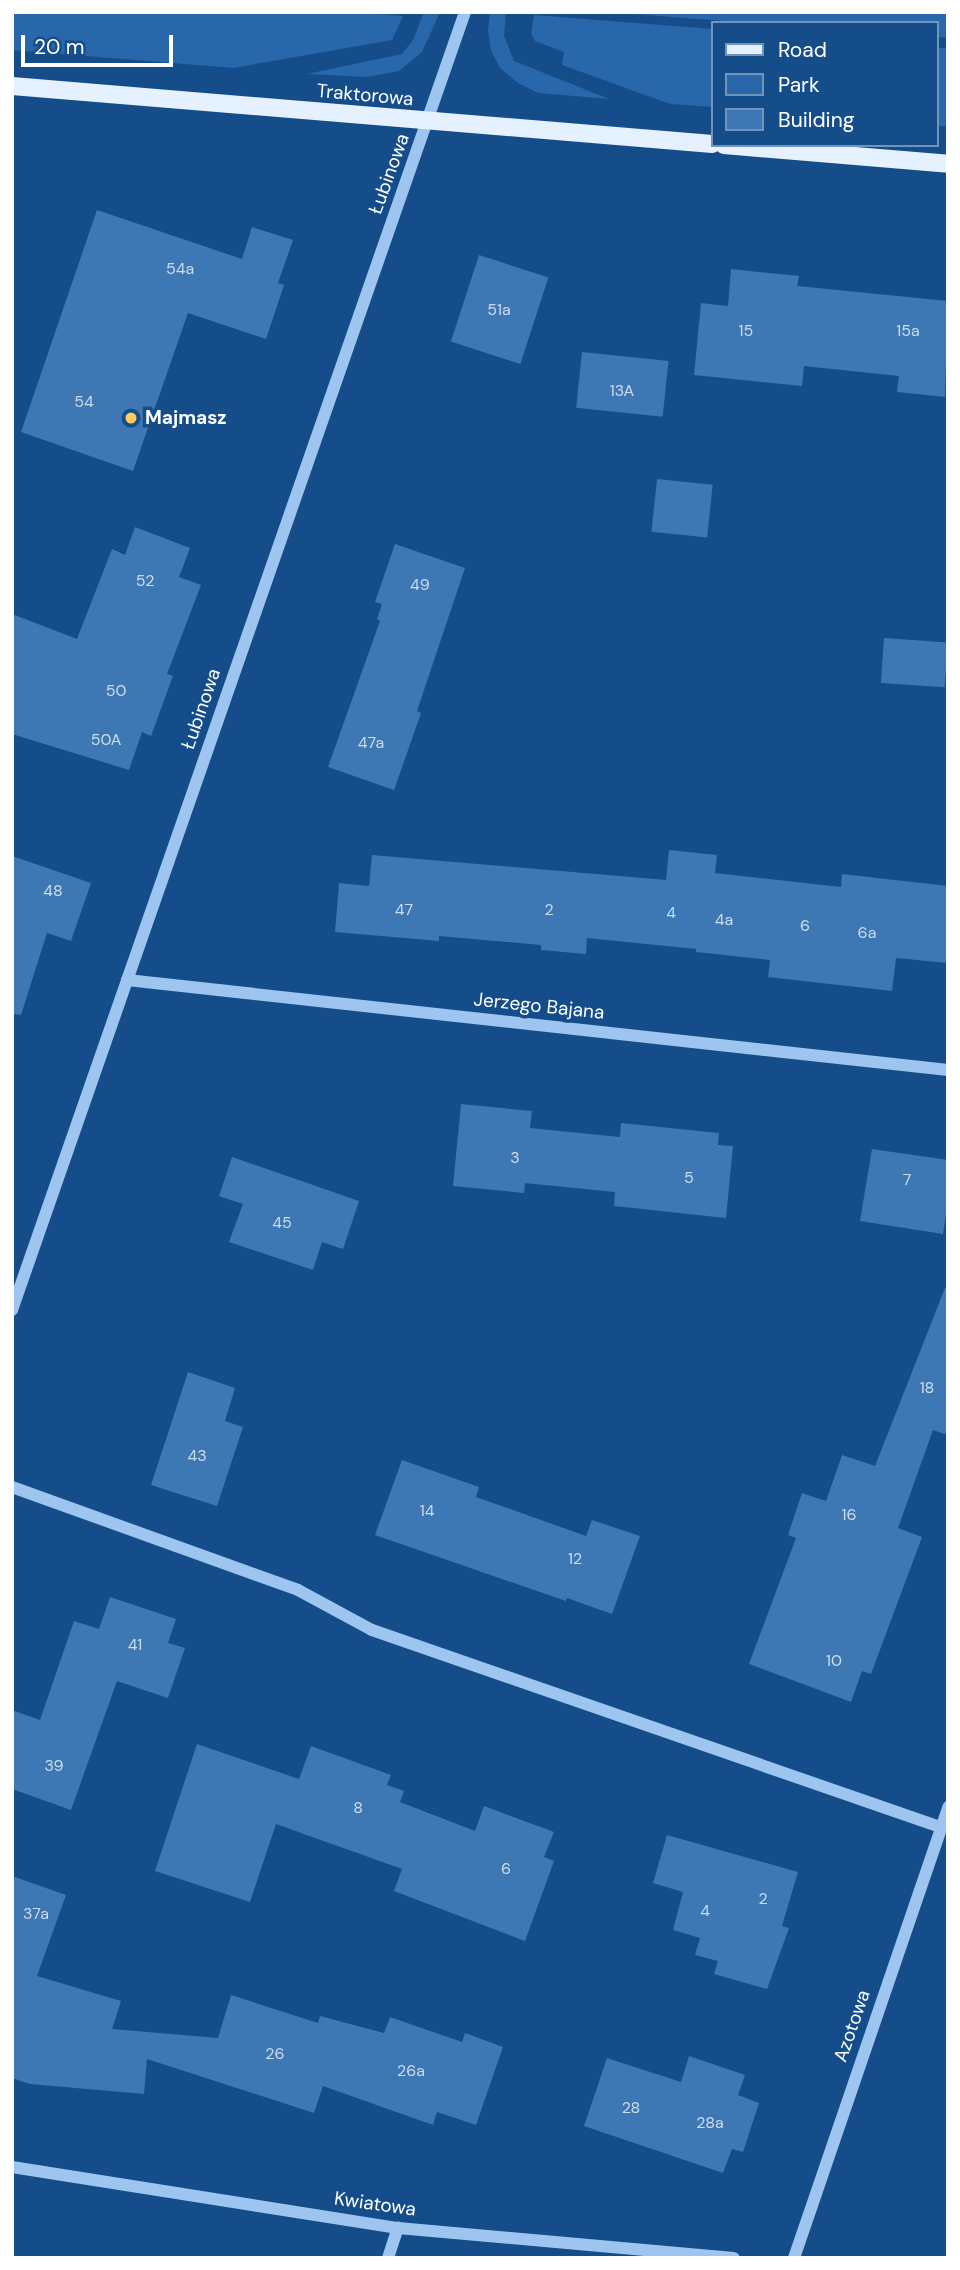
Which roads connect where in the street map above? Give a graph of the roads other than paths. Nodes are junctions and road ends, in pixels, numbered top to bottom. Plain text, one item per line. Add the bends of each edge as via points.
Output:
1 (466, 12) edge
2 (12, 86) edge
3 (428, 121) junction
4 (712, 144) edge
5 (748, 147) edge
6 (948, 164) edge
7 (127, 980) junction
8 (948, 1070) edge
9 (12, 1311) edge
10 (12, 1487) edge
11 (948, 1807) edge
12 (940, 1827) junction
13 (12, 2167) edge
14 (398, 2228) junction
15 (388, 2258) edge
16 (734, 2258) edge
17 (794, 2258) edge

1 - 3 street, Łubinowa
2 - 3 main road, Traktorowa
3 - 4 main road, Traktorowa
3 - 7 street, Łubinowa
5 - 6 main road
7 - 8 street, Jerzego Bajana
7 - 9 street, Łubinowa
10 - 12 street via 298,1590 372,1630
11 - 12 street, Azotowa
12 - 17 street, Azotowa
13 - 14 street, Kwiatowa
14 - 15 street
14 - 16 street, Kwiatowa

